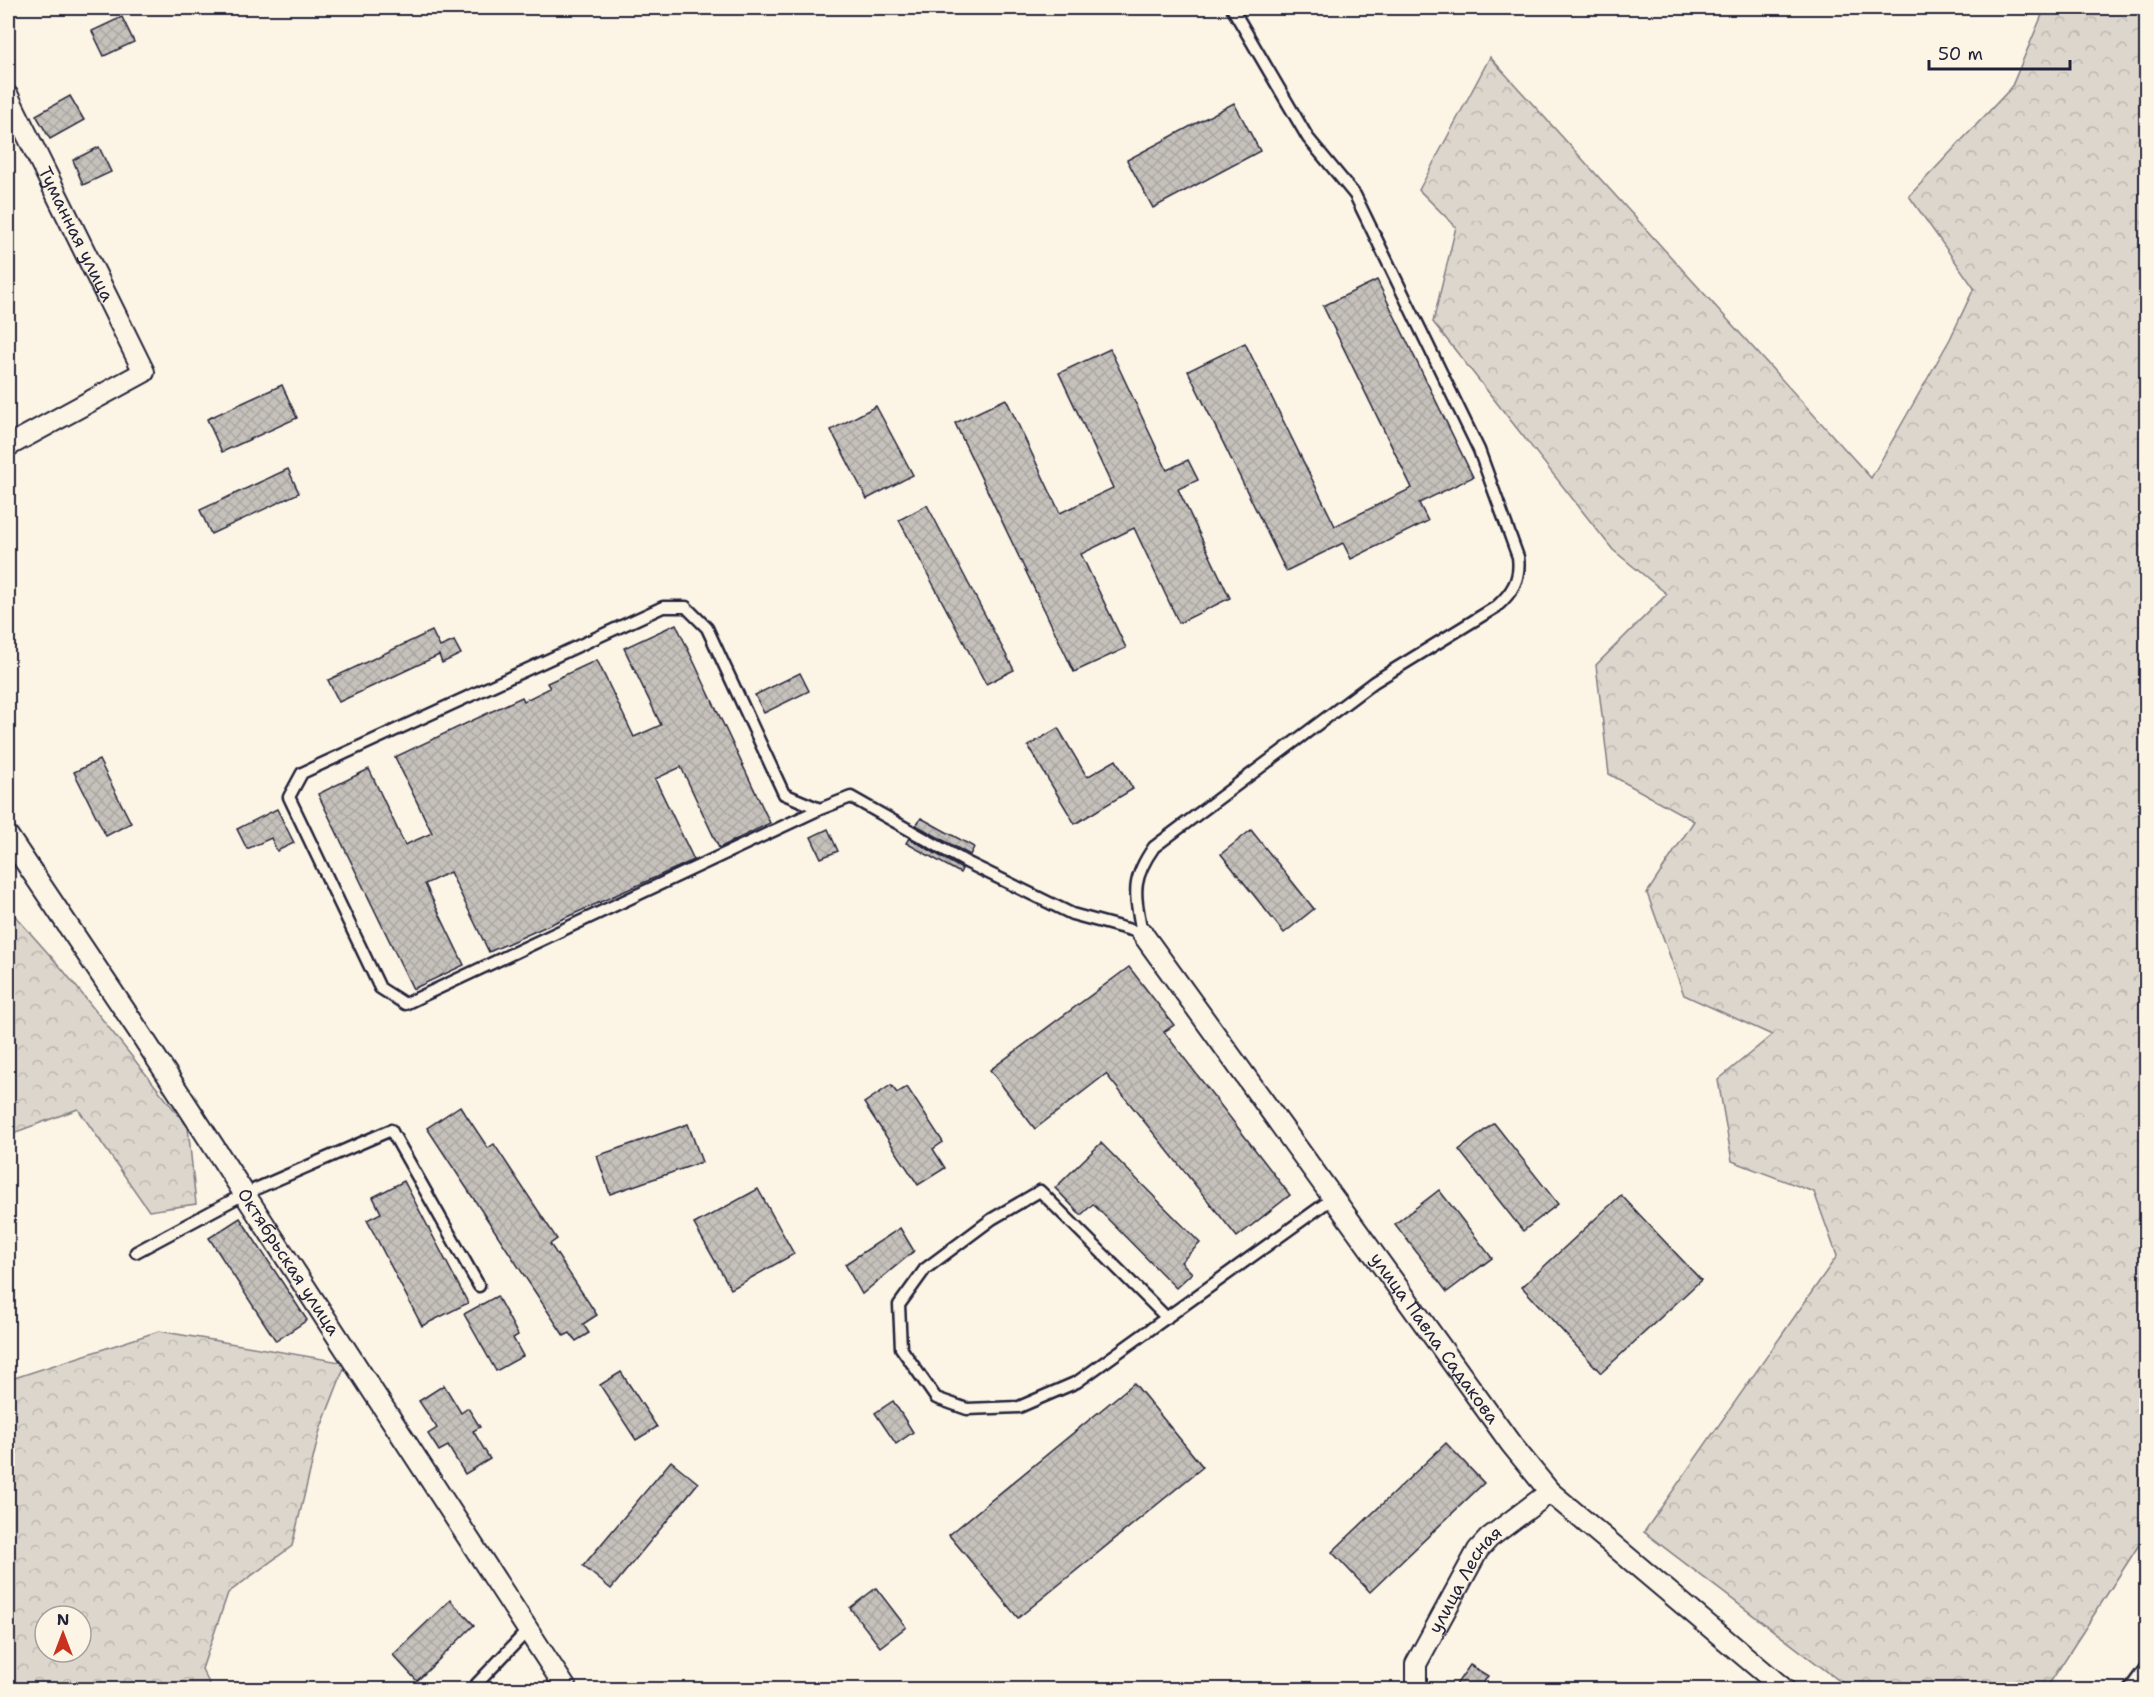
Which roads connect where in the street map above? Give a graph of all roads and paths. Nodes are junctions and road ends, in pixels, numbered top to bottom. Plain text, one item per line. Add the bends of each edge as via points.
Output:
1 (1232, 8) edge
2 (8, 96) edge
3 (8, 446) edge
4 (820, 809) junction
5 (8, 836) edge
6 (1142, 933) junction
7 (244, 1194) junction
8 (1333, 1198) junction
9 (136, 1252) dead end
10 (479, 1286) dead end
11 (1167, 1318) junction
12 (1550, 1492) junction
13 (527, 1631) junction
14 (2146, 1667) edge
15 (471, 1689) edge
16 (567, 1689) edge
17 (1416, 1689) edge
18 (1785, 1689) edge
19 (2129, 1689) edge

1 - 6 lane via 1308,138 1355,195 1479,450 1520,568 1510,594 1496,607 1374,682 1154,847 1140,867 1135,893
2 - 3 street, Туманная улица via 144,372
4 - 4 lane via 784,794 706,628 686,607 663,607 302,772 290,797 380,988 405,1004
4 - 6 lane via 851,797 966,862 1072,914
5 - 7 street, Октябрьская улица
6 - 8 street, улица Павла Садакова
7 - 9 lane
7 - 10 lane via 391,1130
7 - 13 street, Октябрьская улица
8 - 11 lane
8 - 12 street, улица Павла Садакова
11 - 11 lane via 1077,1382 1019,1407 967,1409 936,1398 901,1348 900,1305 925,1269 1040,1191
12 - 17 street, улица Лесная via 1478,1550 1416,1664
12 - 18 street, улица Павла Садакова
13 - 15 lane
13 - 16 street, Октябрьская улица
14 - 19 lane

